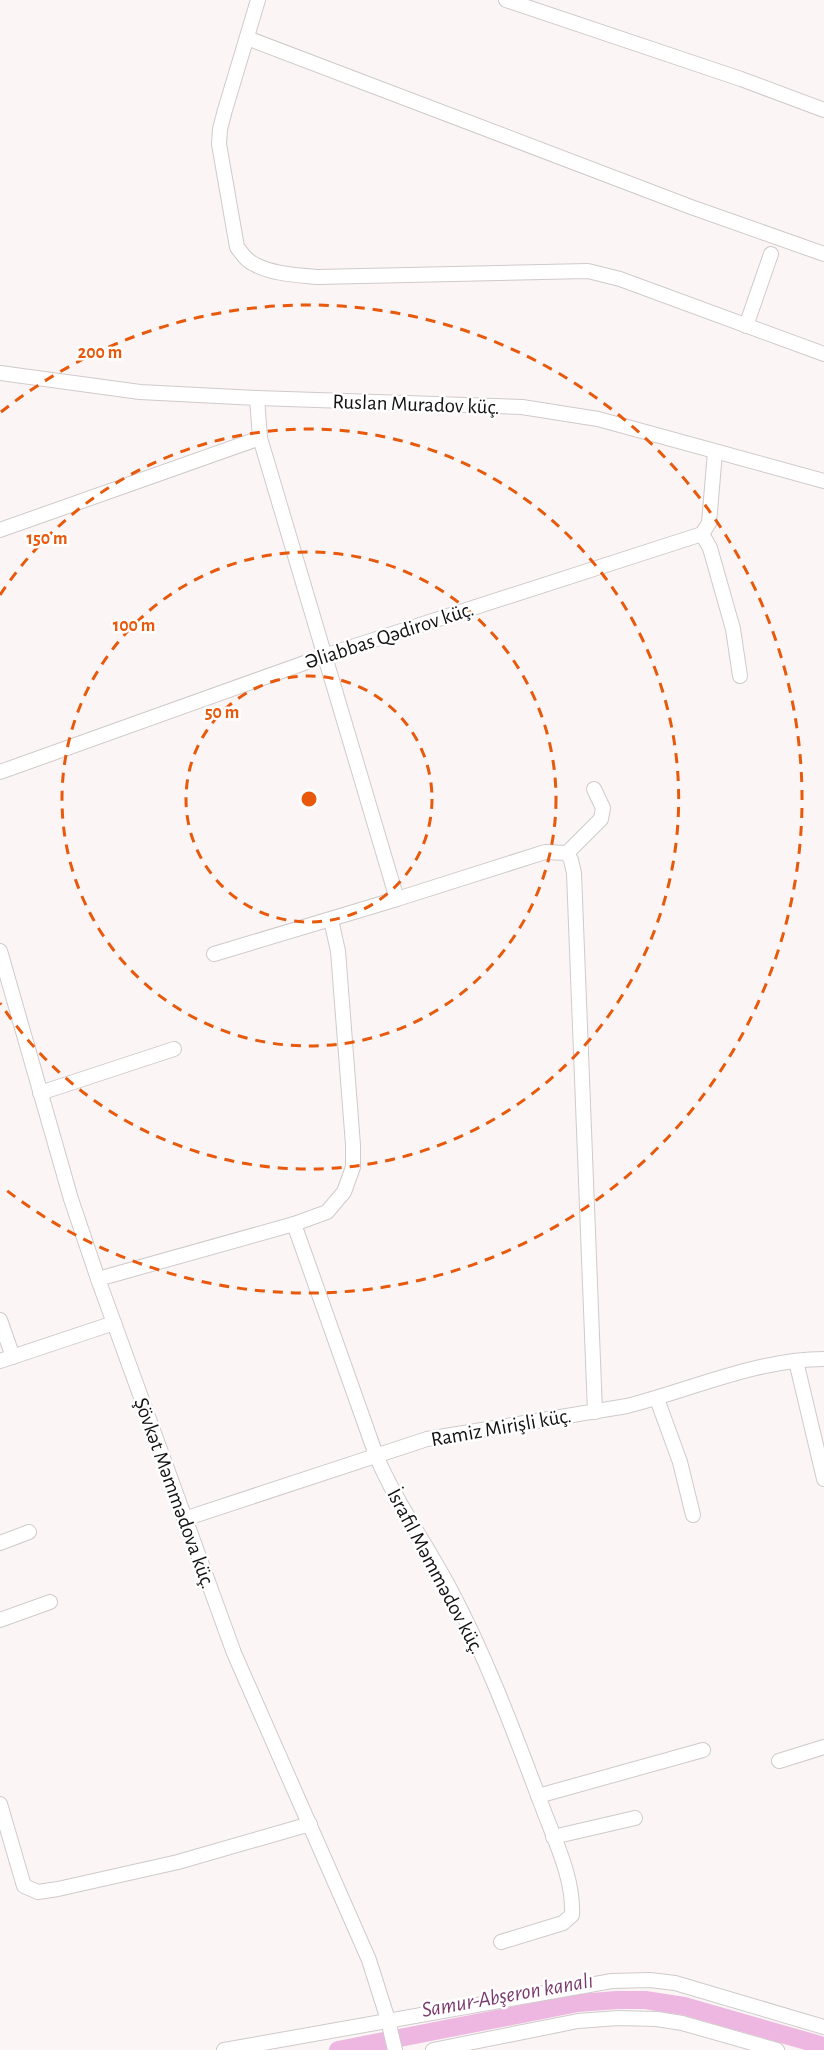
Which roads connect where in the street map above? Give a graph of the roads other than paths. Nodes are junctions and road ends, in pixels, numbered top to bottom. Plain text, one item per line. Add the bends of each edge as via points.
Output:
1 (258, 0) edge
2 (506, 0) edge
3 (247, 38) junction
4 (824, 111) edge
5 (771, 254) dead end
6 (824, 254) edge
7 (746, 326) junction
8 (824, 354) edge
9 (0, 373) edge
10 (257, 398) junction
11 (260, 438) junction
12 (715, 452) junction
13 (824, 481) edge
14 (0, 530) edge
15 (702, 534) junction
16 (324, 656) junction
17 (740, 676) dead end
18 (0, 772) edge
19 (594, 789) dead end
20 (567, 853) junction
21 (397, 899) junction
22 (331, 920) junction
23 (0, 951) edge
24 (214, 954) dead end
25 (174, 1049) dead end
26 (40, 1093) junction
27 (294, 1224) junction
28 (98, 1280) junction
29 (0, 1320) edge
30 (114, 1323) junction
31 (6, 1359) edge
32 (824, 1359) edge
33 (796, 1361) junction
34 (657, 1399) junction
35 (595, 1412) junction
36 (375, 1455) junction
37 (824, 1479) edge
38 (693, 1515) dead end
39 (184, 1519) junction
40 (29, 1532) dead end
41 (0, 1543) edge
42 (50, 1602) dead end
43 (0, 1620) edge
44 (824, 1747) edge
45 (703, 1750) dead end
46 (779, 1761) dead end
47 (538, 1796) junction
48 (1, 1808) edge
49 (635, 1818) dead end
50 (310, 1824) junction
51 (554, 1837) junction
52 (501, 1942) dead end
53 (388, 2020) junction
54 (824, 2026) edge
55 (224, 2050) edge
56 (394, 2050) edge
57 (433, 2050) edge
58 (777, 2050) edge

1 - 3 street
2 - 4 street
3 - 6 street
3 - 7 street via 219,144 237,247 254,264 317,277 588,271
5 - 7 street
7 - 8 street
9 - 10 street, Ruslan Muradov küç. via 140,392
10 - 11 street
10 - 12 street, Ruslan Muradov küç. via 522,407 598,419
11 - 14 street
11 - 16 street
12 - 13 street, Ruslan Muradov küç.
12 - 15 street via 709,523
15 - 16 street, Əliabbas Qədirov küç.
15 - 17 street via 710,548 733,629
16 - 18 street, Əliabbas Qədirov küç.
16 - 21 street
19 - 20 street via 603,808 600,819
20 - 21 street via 545,852
20 - 35 street via 574,873
21 - 22 street
22 - 24 street
22 - 27 street via 338,951 353,1167 344,1192 327,1212
23 - 26 street, Şövkət Məmmədova küç.
25 - 26 street
26 - 28 street, Şövkət Məmmədova küç.
27 - 28 street
27 - 36 street, İsrafil Məmmədov küç.
28 - 30 street, Şövkət Məmmədova küç.
29 - 31 street
30 - 31 street
30 - 39 street, Şövkət Məmmədova küç.
32 - 33 street, Ramiz Mirişli küç.
33 - 34 street, Ramiz Mirişli küç. via 700,1384
33 - 37 street
34 - 35 street, Ramiz Mirişli küç.
34 - 38 street via 680,1462
35 - 36 street, Ramiz Mirişli küç. via 427,1440
36 - 39 street, Ramiz Mirişli küç.
36 - 47 street, İsrafil Məmmədov küç. via 450,1587
39 - 50 street, Şövkət Məmmədova küç. via 234,1653
40 - 41 street
42 - 43 street
44 - 46 street
45 - 47 street
47 - 51 street, İsrafil Məmmədov küç.
48 - 50 street via 24,1886 38,1892 178,1862
49 - 51 street
50 - 53 street, Şövkət Məmmədova küç. via 369,1960
51 - 52 street, İsrafil Məmmədov küç. via 573,1903 572,1915 563,1923
53 - 54 street via 612,1982 651,1980 675,1983
53 - 55 street
53 - 56 street, Şövkət Məmmədova küç.
57 - 58 street via 578,2021 618,2018 682,2023

